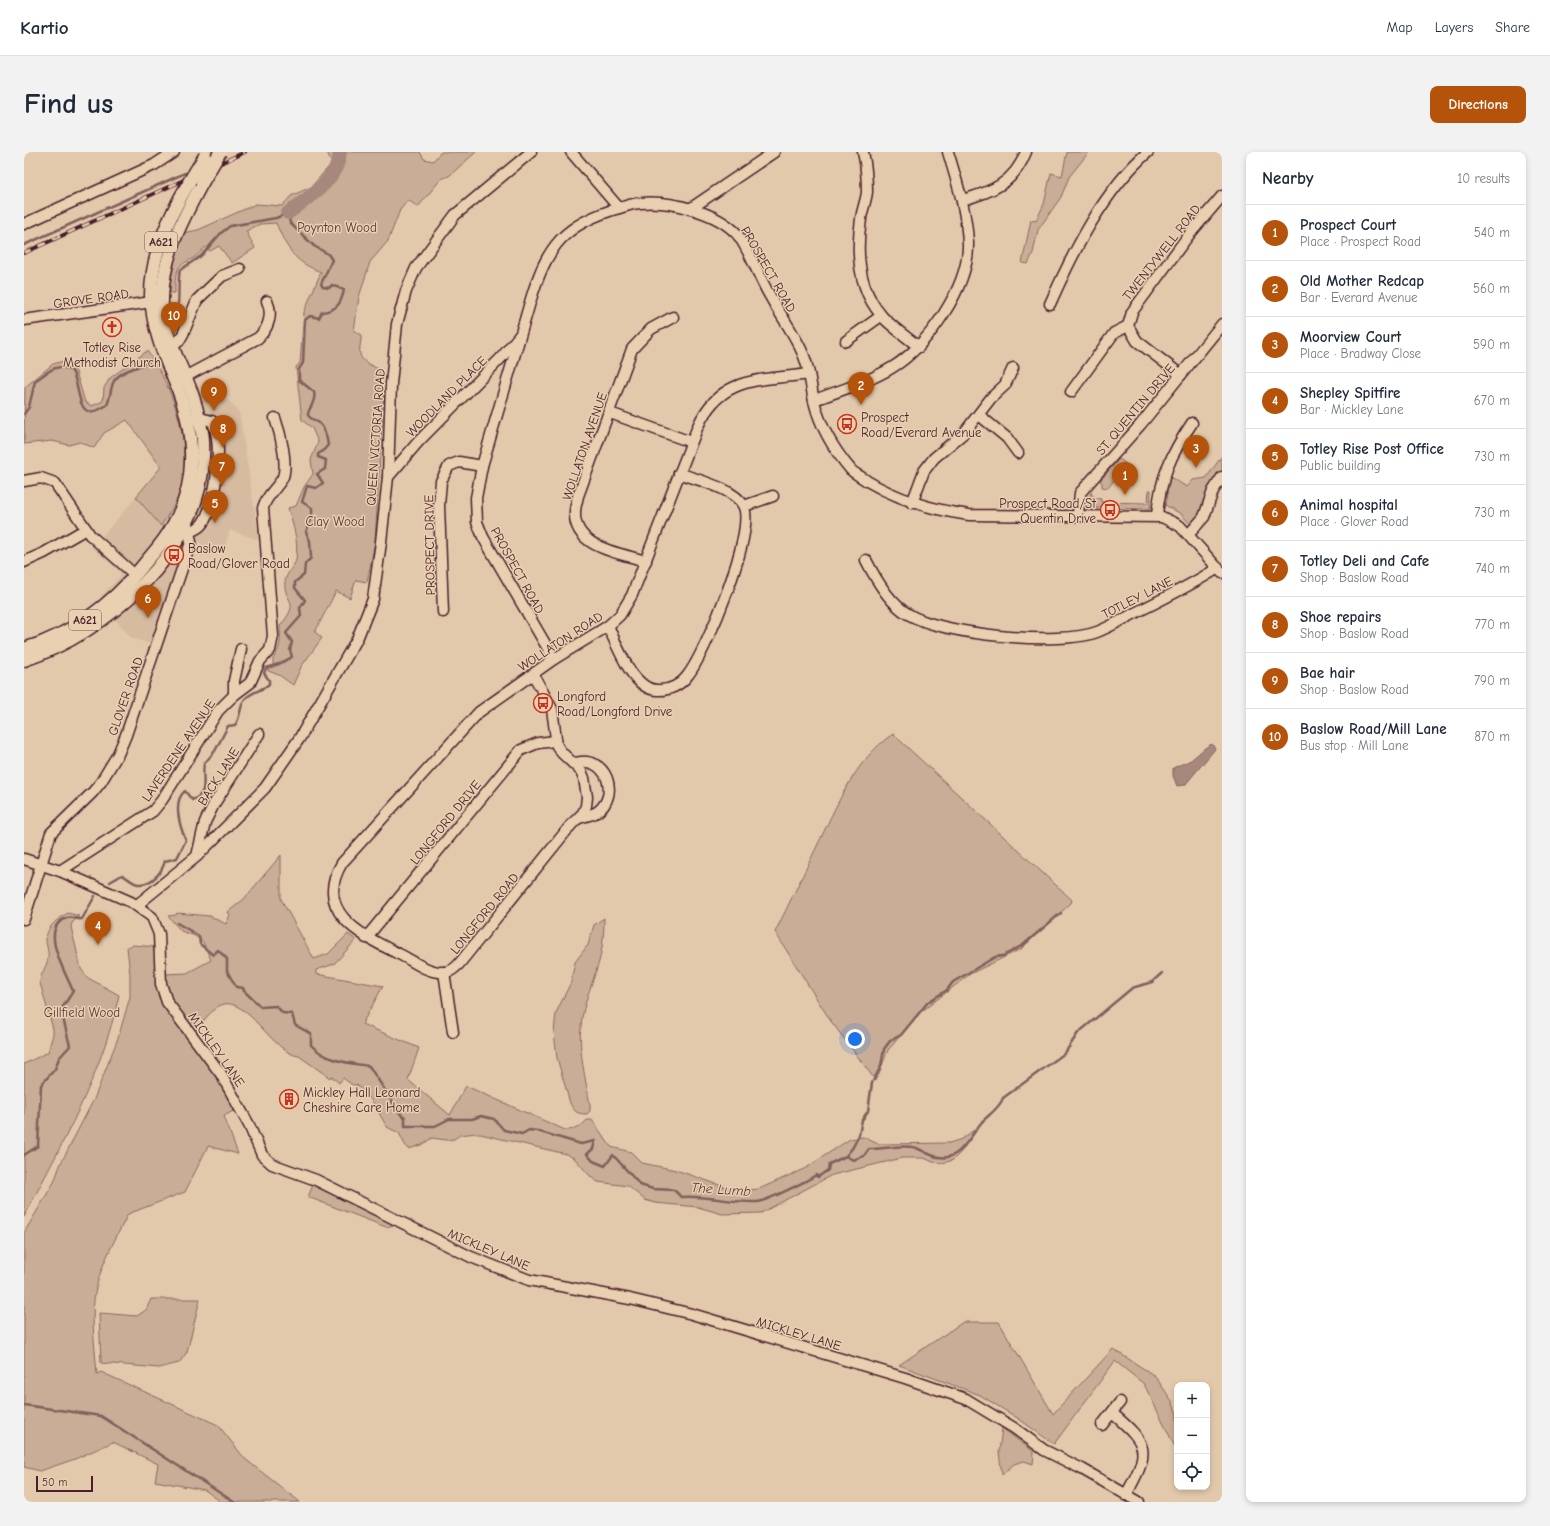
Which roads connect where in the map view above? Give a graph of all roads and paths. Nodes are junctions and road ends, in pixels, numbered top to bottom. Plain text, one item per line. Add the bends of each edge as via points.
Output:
1 (174, 152) edge
2 (220, 152) edge
3 (531, 152) edge
4 (571, 152) edge
5 (774, 152) edge
6 (863, 152) edge
7 (948, 152) edge
8 (1026, 152) edge
9 (1148, 152) edge
10 (206, 154) edge
11 (193, 184) junction
12 (1222, 196) edge
13 (962, 200) junction
14 (619, 208) junction
15 (690, 209) junction
16 (24, 224) edge
17 (240, 269) dead end
18 (266, 301) dead end
19 (157, 302) junction
20 (1050, 304) dead end
21 (881, 316) junction
22 (673, 317) dead end
23 (24, 320) edge
24 (1222, 324) edge
25 (1128, 326) junction
26 (522, 332) junction
27 (846, 341) dead end
28 (172, 347) junction
29 (918, 347) junction
30 (501, 358) junction
31 (513, 364) junction
32 (1013, 368) dead end
33 (810, 374) junction
34 (1181, 375) junction
35 (180, 380) junction
36 (1071, 392) dead end
37 (814, 400) junction
38 (610, 413) junction
39 (979, 415) junction
40 (275, 418) dead end
41 (1192, 423) dead end
42 (691, 442) junction
43 (1018, 453) dead end
44 (482, 466) junction
45 (679, 473) junction
46 (388, 477) junction
47 (1222, 477) edge
48 (24, 481) edge
49 (773, 496) dead end
50 (912, 503) junction
51 (744, 506) junction
52 (1078, 515) junction
53 (1157, 516) junction
54 (182, 528) junction
55 (86, 529) junction
56 (1189, 534) junction
57 (646, 561) junction
58 (24, 562) edge
59 (866, 564) dead end
60 (1220, 571) edge
61 (135, 575) junction
62 (444, 612) dead end
63 (608, 626) junction
64 (24, 649) edge
65 (241, 649) dead end
66 (554, 659) junction
67 (24, 660) edge
68 (533, 674) junction
69 (234, 694) junction
70 (259, 734) dead end
71 (555, 741) junction
72 (575, 763) junction
73 (579, 818) junction
74 (196, 857) junction
75 (24, 859) edge
76 (40, 864) junction
77 (60, 871) junction
78 (136, 905) junction
79 (24, 919) edge
80 (366, 938) junction
81 (444, 972) junction
82 (453, 1032) dead end
83 (1120, 1402) dead end
84 (1112, 1413) junction
85 (1102, 1425) dead end
86 (1126, 1494) junction
87 (1139, 1502) edge

1 - 16 street via 154,165
2 - 11 main road, A621, bridge
3 - 46 street, QUEEN VICTORIA ROAD via 455,215 416,268 406,291 397,324 391,384
4 - 14 street
5 - 15 street
6 - 21 street via 867,193 861,218 860,273 868,297
7 - 13 street
8 - 13 street via 1022,163 1009,181 984,194
9 - 20 street via 1136,162 1102,208 1065,271
10 - 11 main road, A621, bridge
11 - 19 main road, A621 via 167,261
11 - 19 main road, A621 via 169,220 161,241 153,275
12 - 25 street, TWENTYWELL ROAD via 1188,236 1132,312
13 - 29 street via 968,244 965,269 938,320
14 - 15 street, PROSPECT ROAD via 640,203 672,204
14 - 26 street, PROSPECT ROAD via 578,225 554,246 538,275
15 - 33 street, PROSPECT ROAD via 716,219 737,233 760,280 797,341
17 - 28 street via 222,276 197,300 183,334
18 - 35 street via 270,316 267,327 260,336
19 - 23 street, GROVE ROAD
19 - 28 main road, A621
19 - 35 main road, A621 via 155,326 161,351
21 - 27 street
21 - 29 street
22 - 38 street, WOLLATON AVENUE via 651,330 632,349
24 - 34 street, ST. QUENTIN DRIVE
25 - 34 street via 1137,340
25 - 36 street via 1114,333
26 - 30 street, WOODLAND PLACE
26 - 31 street, PROSPECT ROAD
28 - 35 main road, A621
29 - 37 street via 893,367
30 - 31 street
30 - 46 street, WOODLAND PLACE via 419,441
31 - 44 street, PROSPECT ROAD
32 - 39 street via 1005,385 991,398
33 - 37 street, PROSPECT ROAD
33 - 42 street, WOLLATON ROAD via 747,382 729,388 705,411
34 - 52 street, ST. QUENTIN DRIVE via 1080,493
35 - 54 main road, A621 via 193,420 202,434 202,471 195,505
37 - 50 street, PROSPECT ROAD via 820,422 831,443 853,472
38 - 42 street
38 - 57 street, WOLLATON AVENUE via 578,496 575,512 577,524 583,536 590,542
39 - 43 street via 1007,438
39 - 50 street via 924,471
40 - 69 street, LAVERDENE AVENUE via 281,434 284,475 263,508 272,641 270,650 256,668 250,684
41 - 53 street via 1176,446 1168,464 1160,491
42 - 45 street, WOLLATON ROAD
44 - 62 street, PROSPECT DRIVE via 459,462 449,466 441,481 439,506
44 - 66 street, PROSPECT ROAD via 476,498 477,522 492,555
45 - 51 street via 727,492
45 - 57 street, WOLLATON ROAD
46 - 74 street, QUEEN VICTORIA ROAD via 373,599 357,639 269,783
47 - 56 street via 1213,491 1204,517
48 - 55 street via 41,478 55,483
49 - 51 street
50 - 52 street, PROSPECT ROAD via 969,515
51 - 63 street via 746,527 723,604 688,676 677,686 656,690 646,688 637,681
52 - 53 street, PROSPECT ROAD
53 - 56 street, PROSPECT ROAD via 1174,521
54 - 61 main road, A621 via 164,540
54 - 67 main road, A621 via 150,574 108,616 60,645
54 - 76 street, GLOVER ROAD via 191,537 190,546 118,754 94,792 53,830
55 - 58 street
55 - 61 street
56 - 60 street, PROSPECT ROAD
57 - 63 street, WOLLATON ROAD via 627,605
59 - 60 street, TOTLEY LANE via 883,590 907,614 933,624 963,631 1064,638 1097,632
61 - 64 main road, A621 via 107,604 88,618
63 - 66 street, WOLLATON ROAD
65 - 69 street, LAVERDENE AVENUE
66 - 68 street, WOLLATON ROAD
68 - 71 street via 552,709
68 - 80 street, WOLLATON ROAD via 479,712 342,862 333,884 333,901 354,930
69 - 77 street, LAVERDENE AVENUE via 203,732 153,811
70 - 74 street, BACK LANE via 214,804 205,822
71 - 72 street, LONGFORD ROAD via 562,753
71 - 80 street, LONGFORD DRIVE via 538,743 521,750
72 - 73 street, LONGFORD ROAD via 584,778 587,797 586,806
72 - 73 street, LONGFORD ROAD via 591,762 598,766 604,771 608,783 607,795 601,808
73 - 81 street, LONGFORD ROAD via 459,964 454,969
74 - 78 street, QUEEN VICTORIA ROAD
75 - 76 street, MICKLEY LANE
76 - 77 street, MICKLEY LANE
76 - 79 street, GLOVER ROAD
77 - 78 street, MICKLEY LANE
78 - 86 street, MICKLEY LANE via 152,917 157,928 161,984 167,1002 221,1074 244,1115 262,1155 272,1164 316,1180 471,1257 522,1278 692,1314 966,1399 1044,1450
80 - 81 street via 433,971
81 - 82 street
83 - 84 street
84 - 85 street
84 - 86 street via 1133,1431 1140,1441 1143,1457 1140,1469
86 - 87 street, MICKLEY LANE

